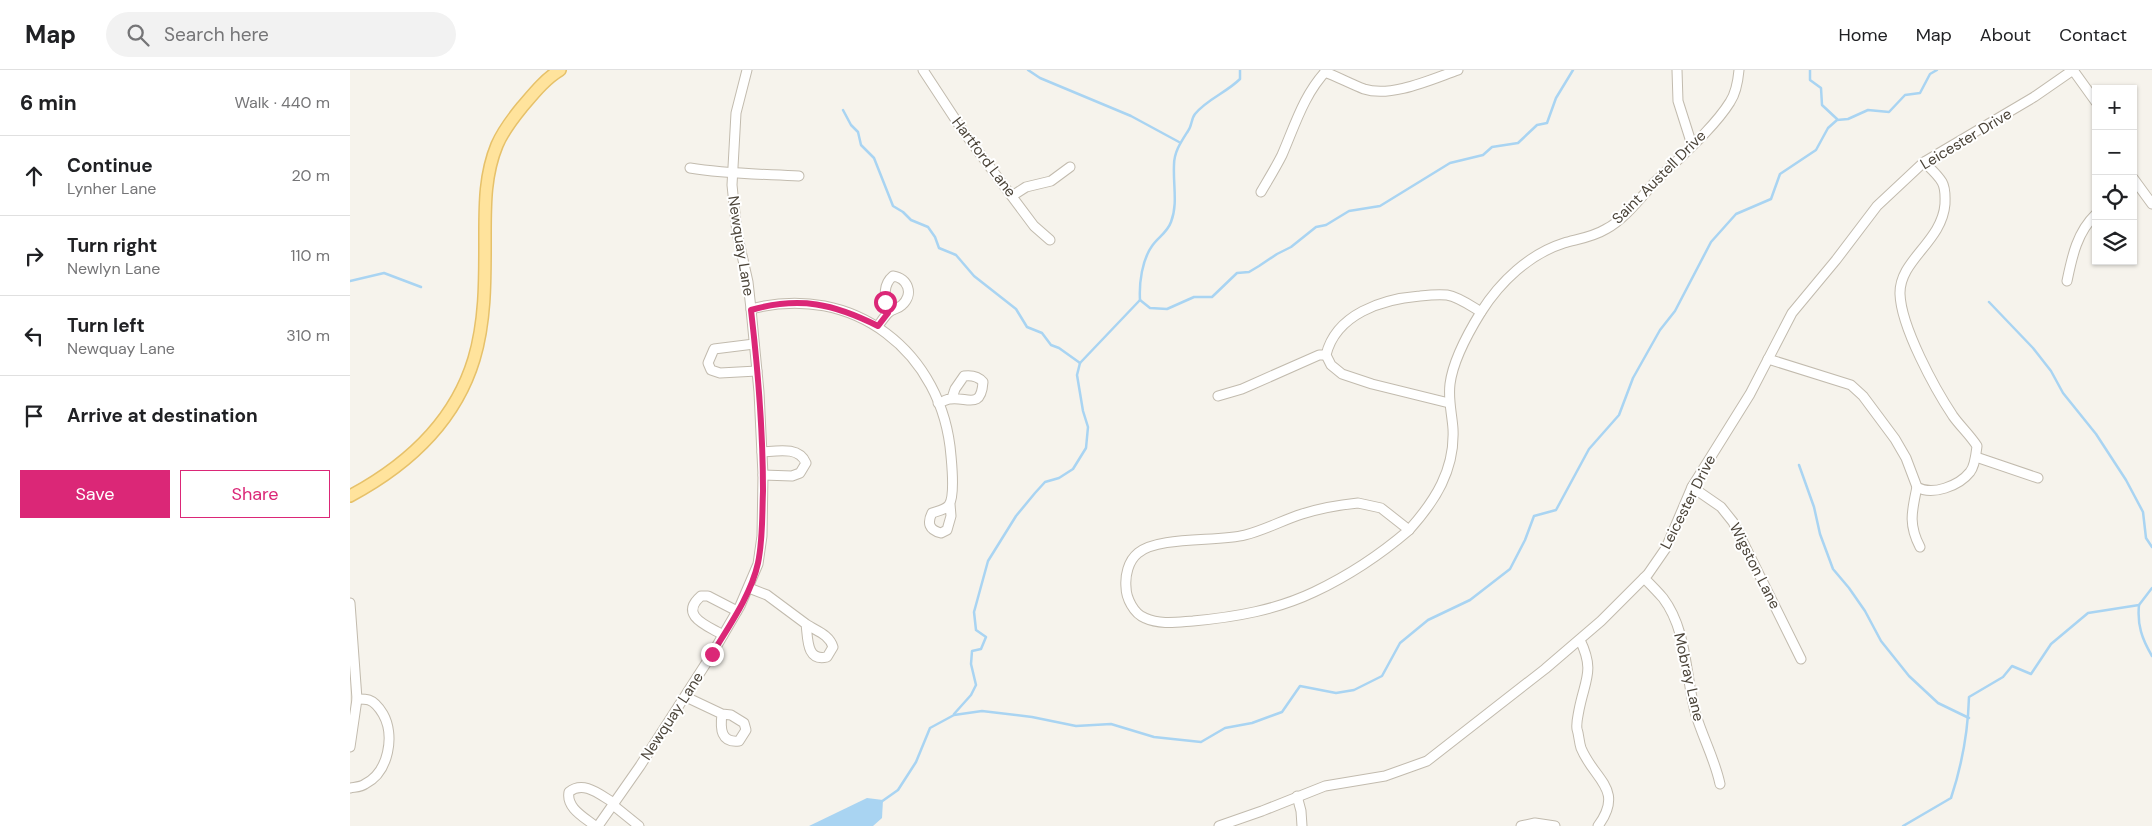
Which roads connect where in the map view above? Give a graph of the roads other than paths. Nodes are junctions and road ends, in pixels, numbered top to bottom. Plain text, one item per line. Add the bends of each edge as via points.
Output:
1 (560, 70) edge
2 (746, 70) edge
3 (923, 70) edge
4 (1458, 70) edge
5 (1676, 70) edge
6 (1739, 70) edge
7 (2073, 70) edge
8 (1326, 71) edge
9 (2092, 96) edge
10 (1692, 145) junction
11 (1924, 162) junction
12 (1070, 167) dead end
13 (690, 168) dead end
14 (733, 172) junction
15 (799, 176) dead end
16 (2137, 187) edge
17 (1261, 192) dead end
18 (1012, 196) junction
19 (2152, 204) edge
20 (2092, 219) edge
21 (1050, 240) dead end
22 (2067, 282) dead end
23 (751, 310) junction
24 (1481, 312) junction
25 (888, 313) dead end
26 (878, 326) junction
27 (754, 344) junction
28 (1326, 355) junction
29 (1768, 359) junction
30 (757, 371) junction
31 (1218, 396) dead end
32 (952, 398) dead end
33 (938, 403) junction
34 (1449, 403) junction
35 (762, 452) junction
36 (1976, 457) junction
37 (763, 475) junction
38 (2038, 478) dead end
39 (1692, 487) junction
40 (1917, 487) junction
41 (350, 496) edge
42 (950, 504) dead end
43 (1409, 530) junction
44 (1920, 546) dead end
45 (1644, 578) junction
46 (749, 588) junction
47 (350, 603) edge
48 (737, 611) junction
49 (806, 624) dead end
50 (724, 634) junction
51 (1580, 640) junction
52 (1801, 660) dead end
53 (686, 697) junction
54 (357, 699) junction
55 (722, 714) dead end
56 (350, 748) edge
57 (1720, 784) dead end
58 (350, 788) edge
59 (1296, 796) junction
60 (614, 804) junction
61 (598, 826) edge
62 (639, 826) edge
63 (1219, 826) edge
64 (1302, 826) edge
65 (1521, 826) edge
66 (1556, 826) edge
67 (1598, 826) edge

1 - 41 main road via 538,88 511,121 490,168 486,191 481,330 474,360 460,391 444,421 413,453 380,480
2 - 14 street, Newquay Lane via 736,113
3 - 18 street, Hartford Lane via 963,131
4 - 8 street via 1380,92 1365,89
5 - 10 street via 1678,101
6 - 10 street, Saint Austell Drive via 1731,102
7 - 9 street
7 - 11 street, Leicester Drive
8 - 17 street via 1305,102
10 - 24 street, Saint Austell Drive via 1608,229 1541,253 1500,286
11 - 29 street, Leicester Drive via 1877,206 1792,313
11 - 36 street via 1942,181 1944,213 1938,229 1904,275 1900,294 1903,316 1940,395 1977,446
12 - 18 street via 1051,181 1026,187
13 - 14 street
14 - 15 street
14 - 23 street, Newquay Lane via 733,209
16 - 19 street
18 - 21 street, Hartford Lane via 1034,226
20 - 22 street via 2076,245
23 - 26 street via 780,304 814,304 850,312
23 - 27 street, Newquay Lane
24 - 28 street via 1447,295 1400,297 1361,312 1342,326 1332,337
24 - 34 street, Saint Austell Drive via 1458,358 1450,382
25 - 26 street
26 - 33 street via 914,361
27 - 30 street, Newquay Lane
27 - 30 street via 714,349 708,362 711,370 720,373
28 - 31 street
28 - 34 street via 1331,365 1342,374
29 - 39 street, Leicester Drive via 1746,402
29 - 40 street via 1851,385 1895,439
30 - 35 street, Newquay Lane
32 - 33 street
33 - 42 street via 951,453
34 - 43 street, Saint Austell Drive via 1453,429 1452,456 1444,482 1430,506
35 - 37 street, Newquay Lane
35 - 37 street via 797,452 806,463 800,473 792,476
36 - 38 street
36 - 40 street via 1970,472 1954,484 1935,491
37 - 46 street, Newquay Lane via 762,536 758,564
39 - 45 street, Leicester Drive via 1666,548
39 - 52 street, Wigston Lane via 1721,507 1733,522
40 - 44 street via 1911,518 1913,533
43 - 43 street, Saint Austell Drive via 1327,585 1290,602 1242,616 1167,623 1144,618 1131,605 1126,593 1125,578 1130,564 1138,553 1154,545 1245,535 1331,506 1358,503 1381,508
45 - 51 street, Leicester Drive
45 - 57 street, Mobray Lane via 1663,598 1677,626 1697,717
46 - 48 street, Newquay Lane
46 - 49 street via 767,595
47 - 54 street
48 - 50 street, Newquay Lane
48 - 50 street via 708,596 701,596 695,602 693,608 698,620
50 - 53 street, Newquay Lane
51 - 59 street, Leicester Drive via 1427,761 1385,776 1325,786
51 - 67 street via 1588,656 1588,673 1576,725 1581,748 1606,787 1610,806
53 - 55 street
53 - 60 street, Newquay Lane
54 - 56 street
54 - 58 street via 370,700 380,708 388,722 390,735 387,754 378,772 366,784
59 - 63 street, Leicester Drive
59 - 64 street
60 - 61 street, Newquay Lane
60 - 61 street via 584,786 569,792 571,806
60 - 62 street
65 - 66 street via 1535,823

